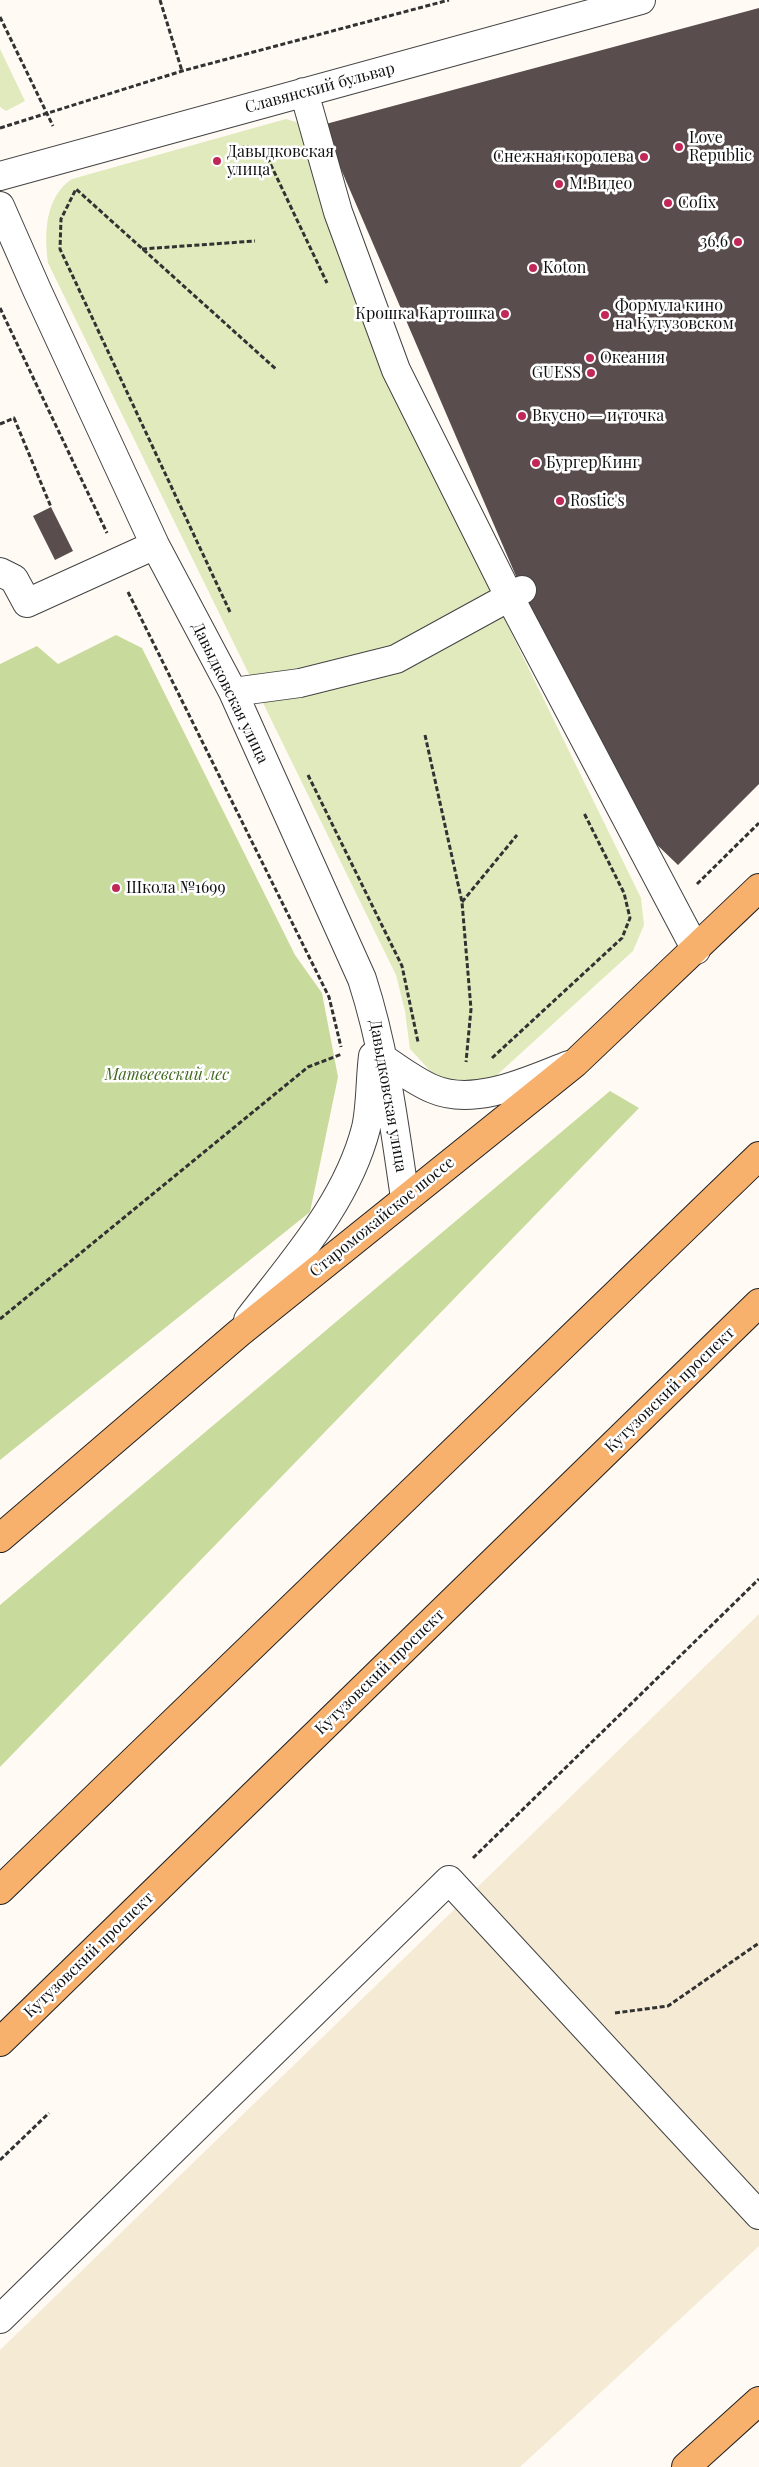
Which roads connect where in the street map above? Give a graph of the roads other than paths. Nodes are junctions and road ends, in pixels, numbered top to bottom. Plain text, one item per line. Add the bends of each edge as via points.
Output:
1 (641, 0) edge
2 (304, 92) junction
3 (0, 176) edge
4 (0, 206) edge
5 (155, 545) junction
6 (0, 572) edge
7 (515, 593) junction
8 (232, 692) junction
9 (759, 888) edge
10 (696, 950) junction
11 (376, 1022) junction
12 (384, 1060) junction
13 (575, 1063) junction
14 (759, 1156) edge
15 (405, 1198) junction
16 (759, 1302) edge
17 (238, 1333) junction
18 (0, 1538) edge
19 (0, 1890) edge
20 (0, 2042) edge
21 (759, 2215) edge
22 (0, 2319) edge
23 (759, 2401) edge
24 (686, 2467) edge

1 - 2 street, Славянский бульвар
2 - 3 street, Славянский бульвар
2 - 7 street via 338,212 396,370
4 - 5 street, Давыдковская улица
5 - 6 street via 26,603 14,579
5 - 8 street, Давыдковская улица
7 - 8 street via 396,659 300,683
7 - 10 street
8 - 11 street, Давыдковская улица via 362,979
9 - 10 main road, Староможайское шоссе
10 - 13 main road, Староможайское шоссе
11 - 12 street, Давыдковская улица
11 - 17 street via 366,1127 356,1159 339,1196
12 - 13 street via 435,1090 476,1096
12 - 15 street, Давыдковская улица
13 - 15 main road, Староможайское шоссе
14 - 19 main road
15 - 17 main road, Староможайское шоссе
16 - 20 main road, Кутузовский проспект
17 - 18 main road, Староможайское шоссе
21 - 22 street via 449,1880
23 - 24 main road

